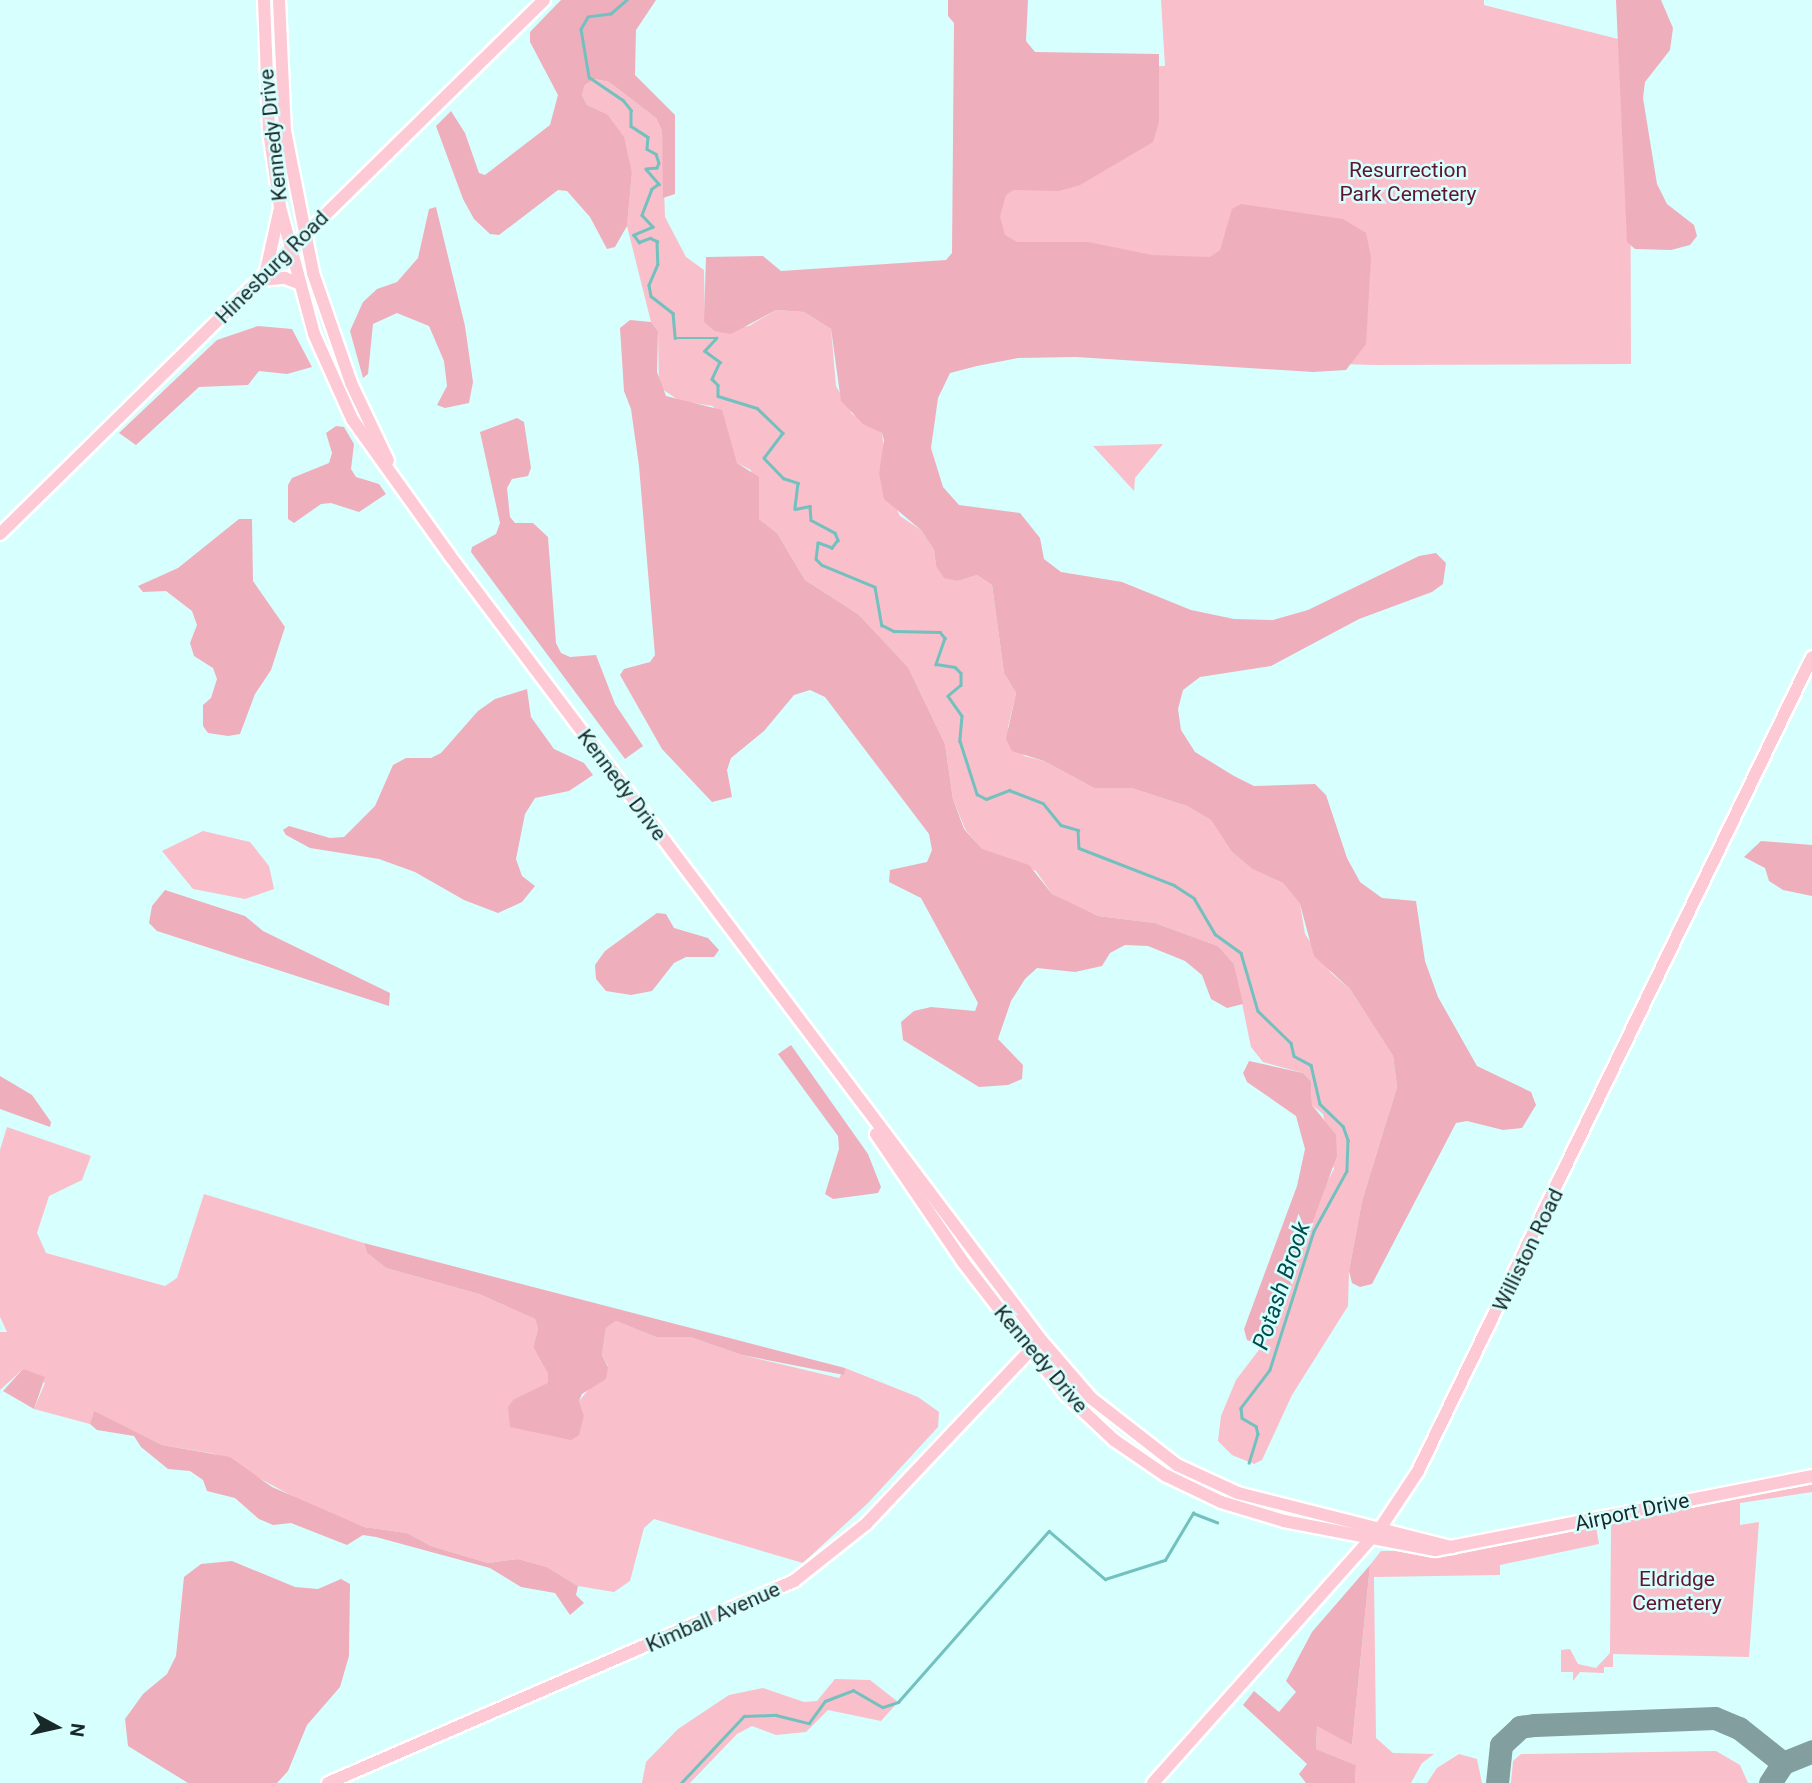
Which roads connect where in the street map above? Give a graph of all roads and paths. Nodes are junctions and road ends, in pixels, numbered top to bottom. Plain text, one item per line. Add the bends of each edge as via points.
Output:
1 (264, 0) edge
2 (279, 0) edge
3 (544, 0) edge
4 (280, 207) junction
5 (299, 212) junction
6 (327, 212) junction
7 (304, 236) junction
8 (290, 250) junction
9 (262, 278) junction
10 (298, 283) junction
11 (404, 493) junction
12 (0, 534) edge
13 (1812, 657) edge
14 (841, 1077) junction
15 (1041, 1340) junction
16 (1029, 1350) junction
17 (1812, 1476) edge
18 (1278, 1505) junction
19 (1261, 1514) junction
20 (1381, 1527) junction
21 (1371, 1538) junction
22 (1452, 1547) junction
23 (328, 1783) edge
24 (1153, 1783) edge

1 - 4 main road, Kennedy Drive via 269,131
2 - 5 main road, Kennedy Drive via 283,111
3 - 6 main road, Hinesburg Road
4 - 8 main road, Kennedy Drive
4 - 9 main road
5 - 6 main road
5 - 7 main road, Kennedy Drive
6 - 7 main road, Hinesburg Road
7 - 8 main road, Hinesburg Road
7 - 11 main road, Kennedy Drive via 339,354
8 - 9 main road, Hinesburg Road
8 - 10 main road, Kennedy Drive
9 - 10 main road
9 - 12 main road, Hinesburg Road
10 - 11 main road, Kennedy Drive via 337,389 371,449
11 - 14 main road, Kennedy Drive
13 - 20 main road, Williston Road via 1456,1398 1418,1471
14 - 15 main road, Kennedy Drive
14 - 16 main road, Kennedy Drive via 919,1201
15 - 16 main road, Kimball Avenue
15 - 18 main road, Kennedy Drive via 1091,1398 1150,1447 1206,1480
16 - 19 main road, Kennedy Drive via 1065,1394 1114,1440 1165,1475
16 - 23 main road, Kimball Avenue via 866,1524 794,1581
17 - 22 main road, Airport Drive
18 - 19 main road
18 - 20 main road, Kennedy Drive
19 - 21 main road, Kennedy Drive
20 - 21 main road, Williston Road
20 - 22 main road, Airport Drive
21 - 22 main road, Airport Drive via 1419,1549
21 - 24 main road, Williston Road

